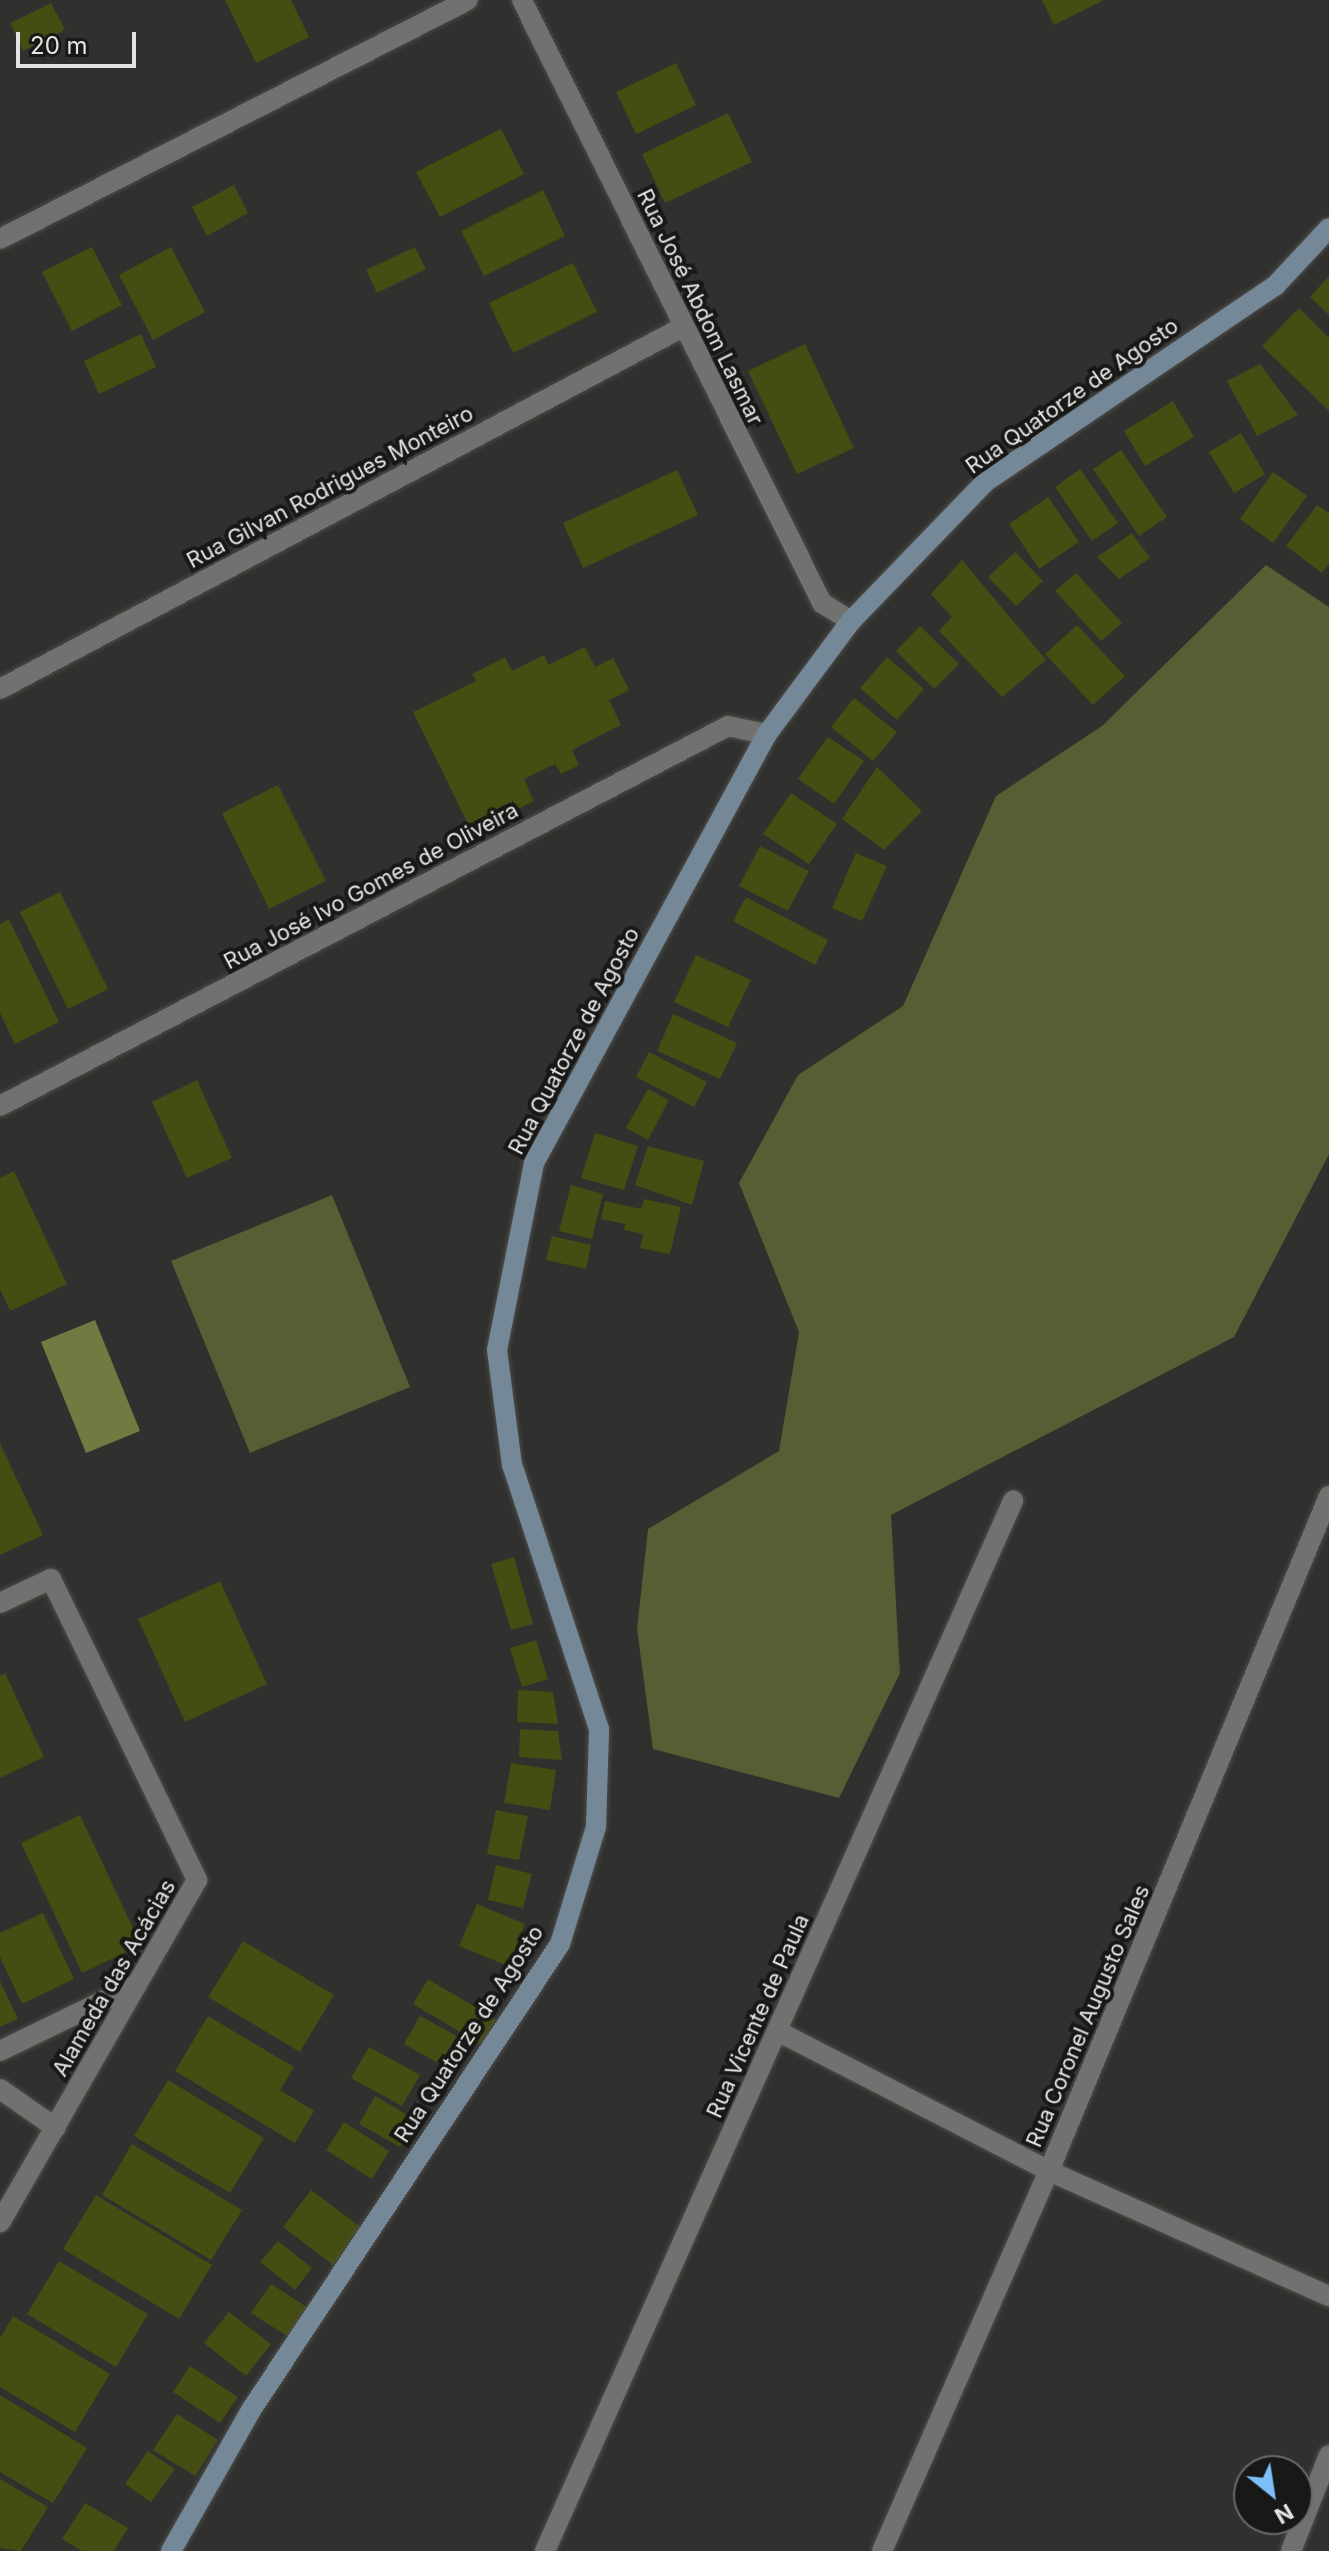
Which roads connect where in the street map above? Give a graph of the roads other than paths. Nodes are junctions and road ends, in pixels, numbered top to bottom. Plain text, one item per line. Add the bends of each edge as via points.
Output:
1 (468, 0) edge
2 (522, 0) edge
3 (1329, 228) edge
4 (0, 239) edge
5 (683, 327) junction
6 (851, 621) junction
7 (0, 689) edge
8 (767, 734) junction
9 (0, 1106) edge
10 (1329, 1496) edge
11 (1013, 1501) dead end
12 (0, 1603) edge
13 (136, 1985) junction
14 (777, 2031) junction
15 (0, 2051) edge
16 (0, 2089) edge
17 (56, 2128) junction
18 (1049, 2171) junction
19 (0, 2222) edge
20 (1329, 2296) edge
21 (1329, 2455) edge
22 (171, 2551) edge
23 (545, 2551) edge
24 (882, 2551) edge
25 (1291, 2551) edge

1 - 4 street
2 - 5 street, Rua José Abdom Lasmar
3 - 6 street, Rua Quatorze de Agosto via 1275,286 985,482
5 - 6 street, Rua José Abdom Lasmar via 822,603
5 - 7 street, Rua Gilvan Rodrigues Monteiro
6 - 8 street, Rua Quatorze de Agosto
8 - 9 street, Rua José Ivo Gomes de Oliveira via 728,726
8 - 22 street, Rua Quatorze de Agosto via 534,1163 497,1350 512,1465 599,1729 596,1827 560,1944 251,2410
10 - 18 street, Rua Coronel Augusto Sales
11 - 14 street, Rua Vicente de Paula
12 - 13 street, Alameda das Acácias via 51,1579 197,1880
13 - 15 street
13 - 17 street, Alameda das Acácias
14 - 18 street
14 - 23 street, Rua Vicente de Paula
16 - 17 street
17 - 19 street, Alameda das Acácias
18 - 20 street
18 - 24 street, Rua Coronel Augusto Sales
21 - 25 street

